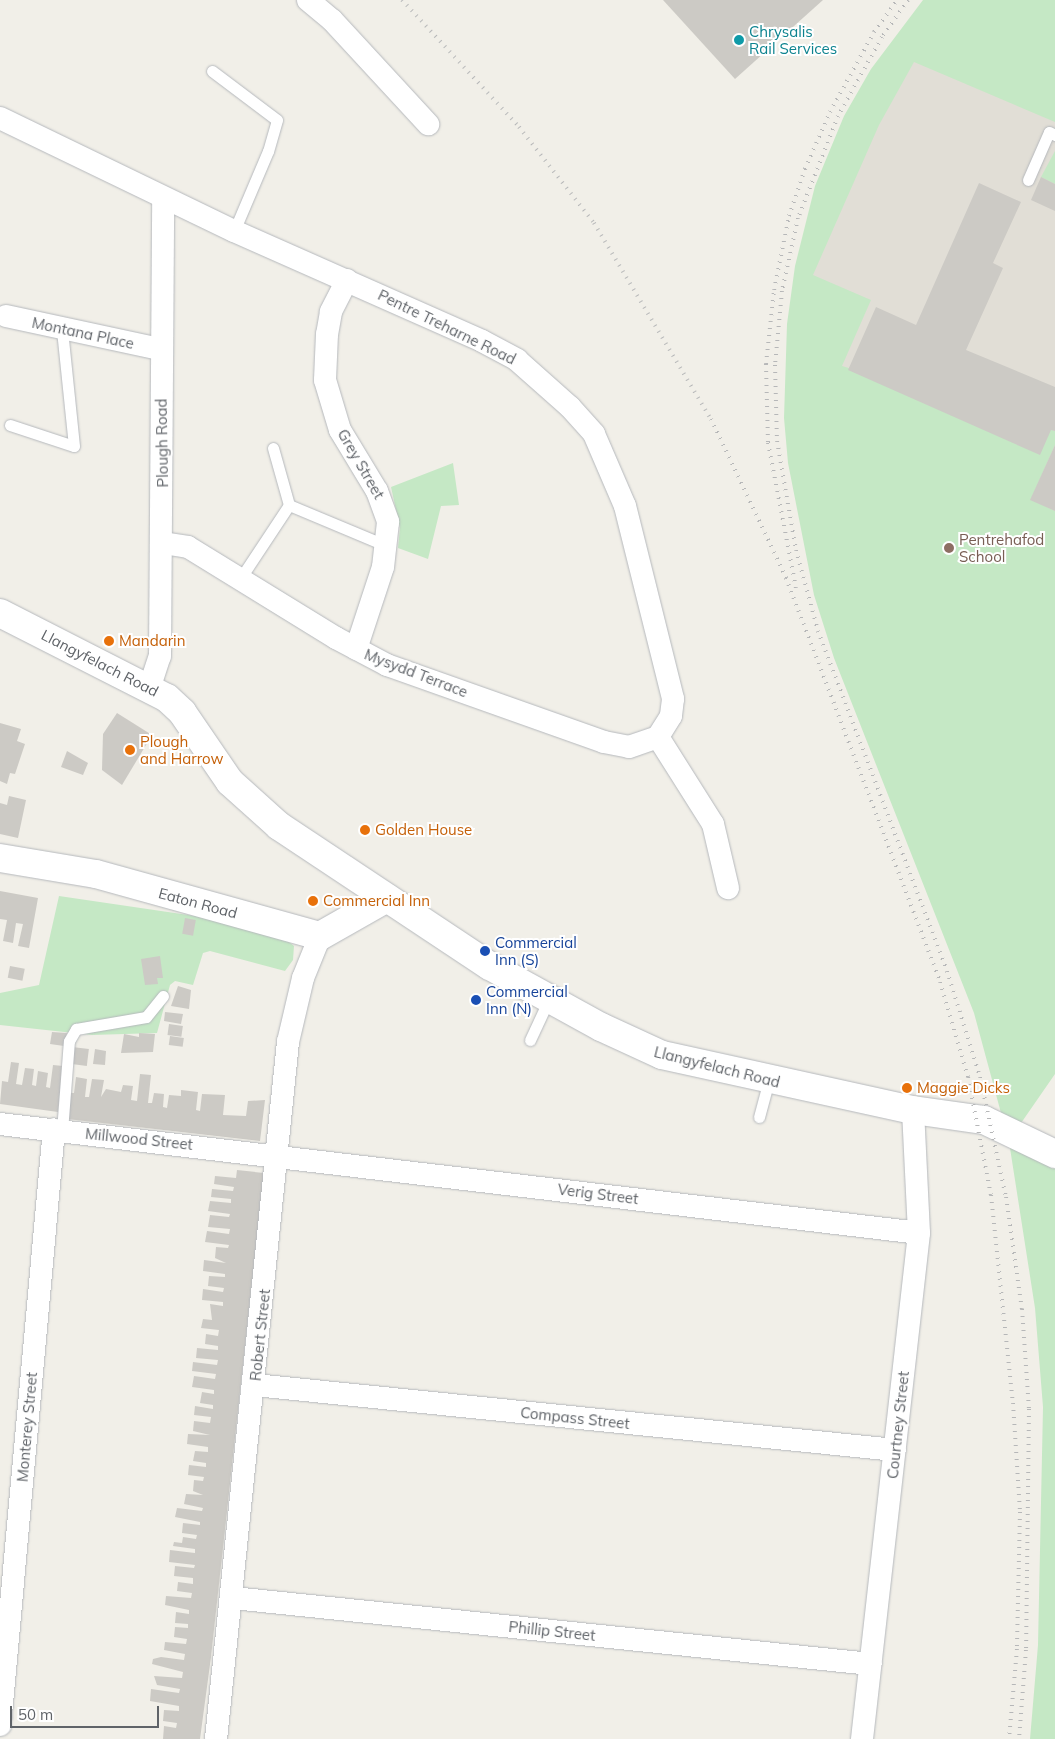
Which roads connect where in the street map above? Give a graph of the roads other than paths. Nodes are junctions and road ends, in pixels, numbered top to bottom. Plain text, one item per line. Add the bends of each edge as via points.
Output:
1 (308, 0) edge
2 (212, 71) dead end
3 (0, 118) edge
4 (428, 124) dead end
5 (1055, 135) edge
6 (1028, 180) dead end
7 (163, 198) junction
8 (234, 231) junction
9 (347, 280) junction
10 (6, 316) dead end
11 (62, 329) junction
12 (160, 349) junction
13 (10, 425) dead end
14 (274, 448) dead end
15 (289, 505) junction
16 (163, 543) junction
17 (387, 546) junction
18 (240, 578) junction
19 (0, 613) edge
20 (356, 650) junction
21 (150, 686) junction
22 (658, 737) junction
23 (0, 858) edge
24 (728, 888) dead end
25 (387, 898) junction
26 (320, 936) junction
27 (163, 996) dead end
28 (550, 998) junction
29 (530, 1040) dead end
30 (769, 1080) junction
31 (913, 1110) junction
32 (759, 1117) dead end
33 (0, 1124) edge
34 (58, 1130) junction
35 (1055, 1154) edge
36 (278, 1155) junction
37 (918, 1233) junction
38 (255, 1385) junction
39 (895, 1450) junction
40 (233, 1598) junction
41 (871, 1664) junction
42 (0, 1725) edge
43 (216, 1739) edge
44 (862, 1739) edge

1 - 4 street via 332,20
2 - 8 lane via 277,120 268,151
3 - 7 street, Pentre Treharne Road
5 - 6 lane via 1049,132
7 - 8 street, Pentre Treharne Road
7 - 12 street, Plough Road
8 - 9 street, Pentre Treharne Road
9 - 17 street, Grey Street via 328,327 325,380 340,430 384,506
9 - 22 street, Pentre Treharne Road via 518,360 545,380 594,434 625,506 673,699 670,716
10 - 11 street, Montana Place
11 - 12 street, Montana Place
11 - 13 lane via 74,446
12 - 16 street, Plough Road
14 - 15 lane
15 - 17 lane
15 - 18 lane
16 - 18 street, Mysydd Terrace via 188,547
16 - 21 street, Plough Road via 160,656
17 - 20 street, Grey Street via 376,593
18 - 20 street, Mysydd Terrace
19 - 21 main road, Llangyfelach Road
20 - 22 street, Mysydd Terrace via 387,665 604,742 629,747
21 - 25 main road, Llangyfelach Road via 182,712 213,761 251,804
22 - 24 street via 721,822
23 - 26 main road, Eaton Road via 96,874
25 - 26 main road
25 - 28 main road, Llangyfelach Road via 490,966
26 - 36 street, Robert Street via 303,978 288,1042
27 - 34 lane via 146,1017 76,1028 69,1041
28 - 29 lane
28 - 30 main road, Llangyfelach Road via 662,1055
30 - 31 main road, Llangyfelach Road
30 - 32 lane
31 - 35 main road, Llangyfelach Road via 984,1120
31 - 37 street, Courtney Street
33 - 34 street, Millwood Street
34 - 36 street, Millwood Street
34 - 42 street, Monterey Street
36 - 37 street, Verig Street
36 - 38 street, Robert Street
37 - 39 street, Courtney Street
38 - 39 street, Compass Street
38 - 40 street, Robert Street
39 - 41 street, Courtney Street
40 - 41 street, Phillip Street
40 - 43 street, Robert Street
41 - 44 street, Courtney Street

